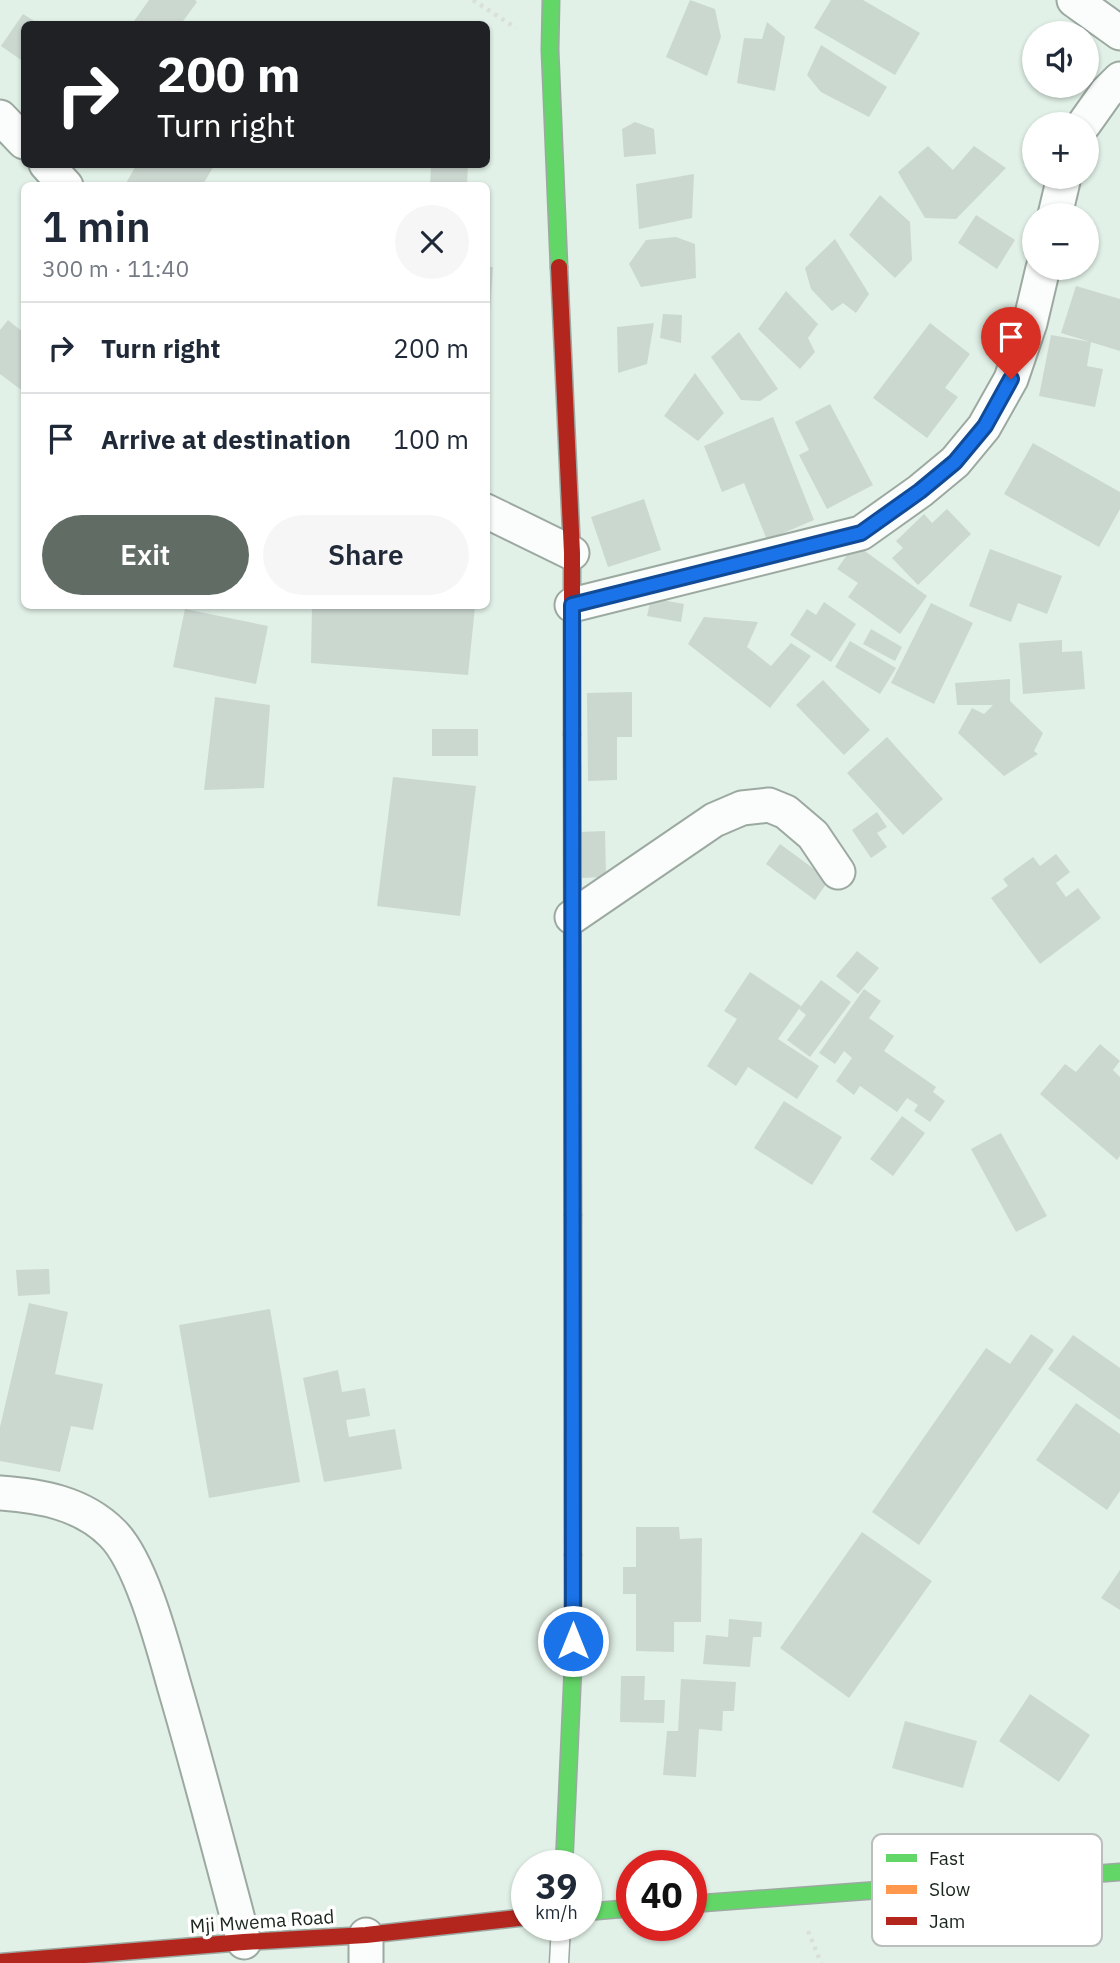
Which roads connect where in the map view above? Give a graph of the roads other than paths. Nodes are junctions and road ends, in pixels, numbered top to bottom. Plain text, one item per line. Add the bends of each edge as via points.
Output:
1 (551, 0) edge
2 (1074, 0) edge
3 (1120, 33) edge
4 (1120, 79) edge
5 (1093, 112) edge
6 (0, 117) edge
7 (21, 139) edge
8 (50, 168) edge
9 (62, 182) edge
10 (1040, 280) edge
11 (490, 513) edge
12 (572, 554) junction
13 (572, 605) junction
14 (838, 872) dead end
15 (572, 917) junction
16 (0, 1493) edge
17 (565, 1850) edge
18 (1120, 1872) edge
19 (1102, 1873) edge
20 (872, 1890) edge
21 (707, 1903) edge
22 (511, 1920) edge
23 (560, 1941) edge
24 (244, 1942) junction
25 (366, 1949) edge
26 (0, 1962) edge
27 (559, 1963) edge

1 - 12 street
2 - 3 street
4 - 5 street
6 - 7 street
8 - 9 street
10 - 13 street via 1011,379 985,426 955,462 861,533
11 - 12 street
12 - 13 street
13 - 15 street
14 - 15 street via 813,835 786,812 769,805 742,808 713,820
15 - 17 street via 573,1667
16 - 24 street via 52,1499 88,1514 114,1535 130,1560 156,1621
18 - 19 street
20 - 21 street
22 - 25 street, Mji Mwema Road
23 - 27 lane
24 - 25 street, Mji Mwema Road
24 - 26 street, Mji Mwema Road

